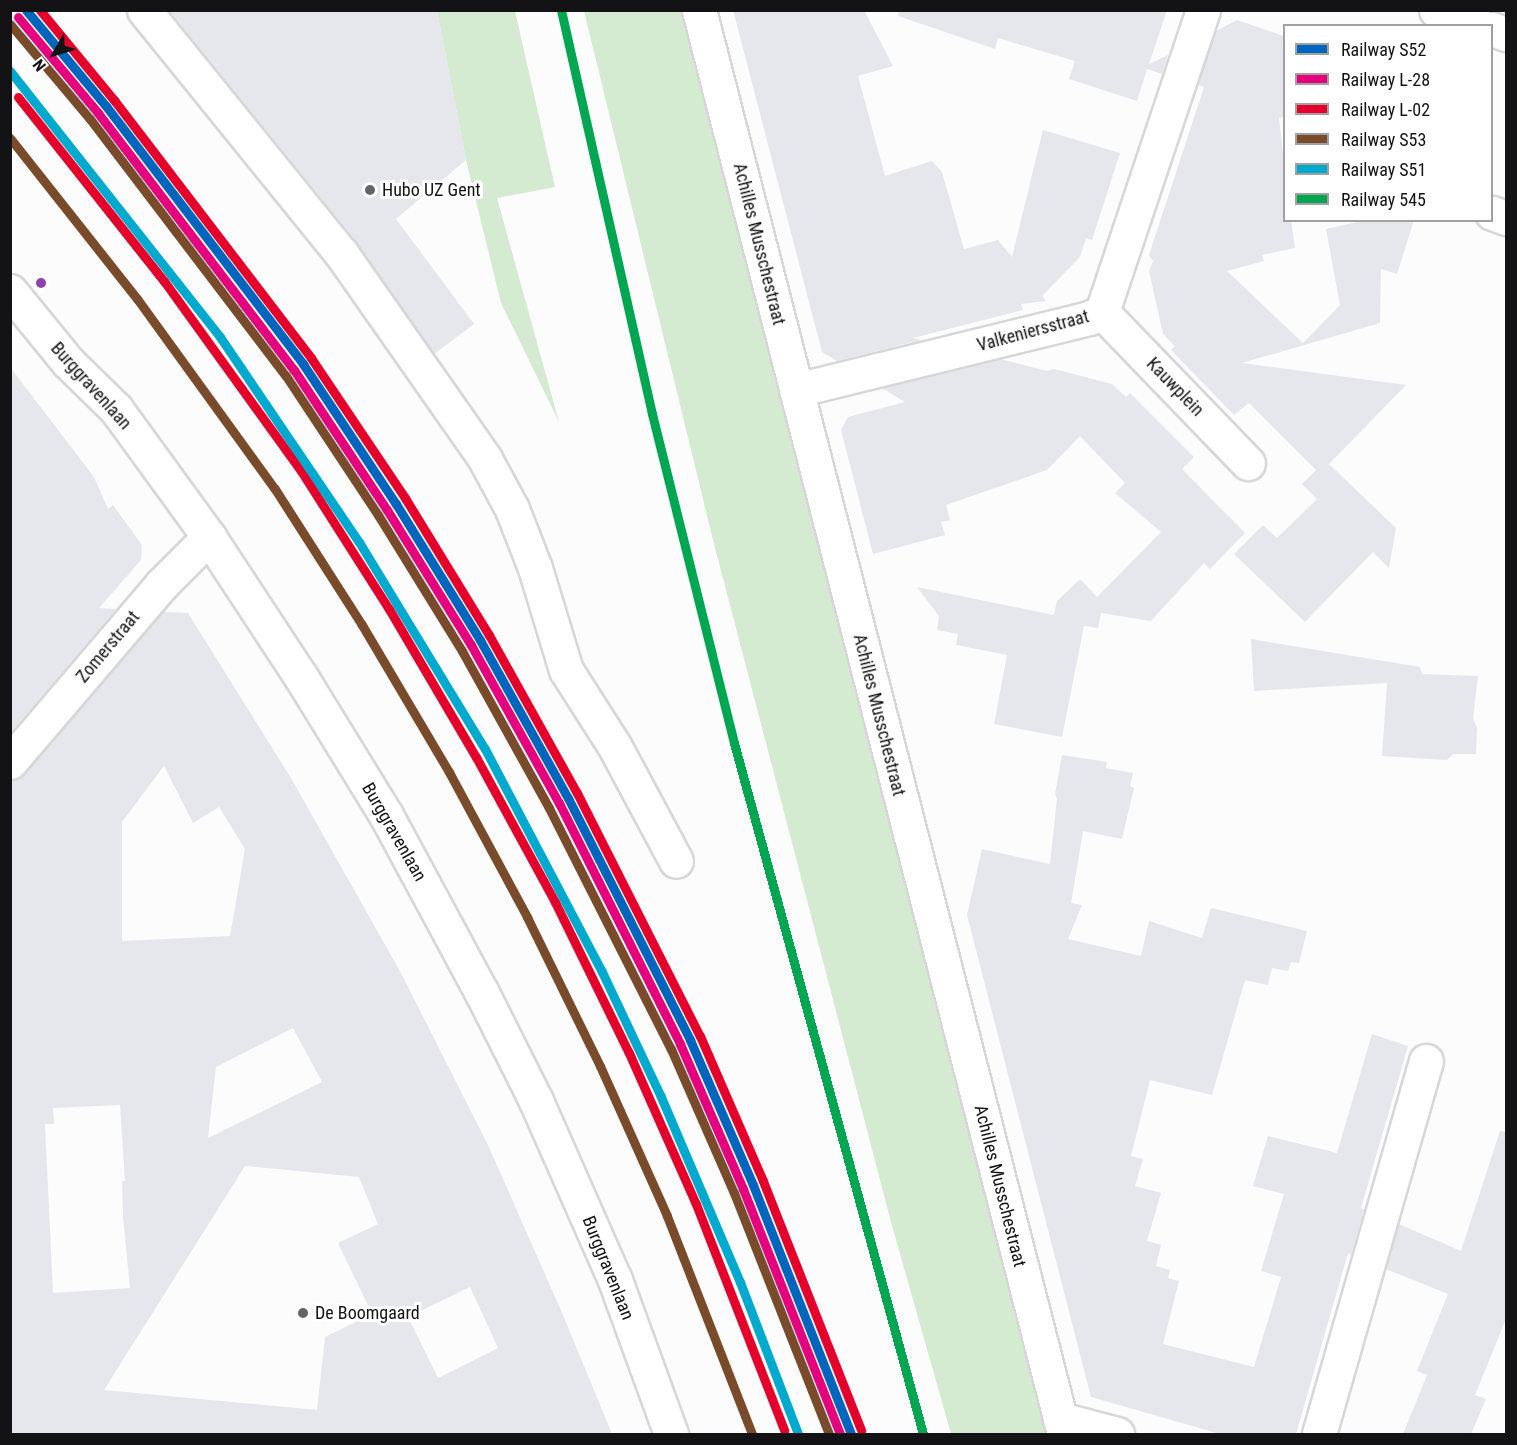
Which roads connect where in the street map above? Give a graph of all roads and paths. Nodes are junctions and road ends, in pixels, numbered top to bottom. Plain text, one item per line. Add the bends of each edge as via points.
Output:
1 (144, 10) edge
2 (699, 10) edge
3 (1203, 10) edge
4 (1443, 17) edge
5 (1472, 24) edge
6 (10, 291) edge
7 (1102, 312) junction
8 (796, 390) junction
9 (1248, 463) dead end
10 (209, 537) junction
11 (10, 762) edge
12 (676, 861) dead end
13 (1426, 1061) dead end
14 (1062, 1427) edge
15 (671, 1434) edge
16 (1117, 1434) edge
17 (1319, 1434) edge

1 - 12 street via 341,253 485,459 512,509 535,568 566,670 615,747
2 - 8 street, Achilles Musschestraat
3 - 7 street, Valkeniersstraat
4 - 5 street
6 - 10 street, Burggravenlaan via 68,362 116,409
7 - 8 street, Valkeniersstraat
7 - 9 street, Kauwplein
8 - 14 street, Achilles Musschestraat
10 - 11 street, Zomerstraat via 161,585
10 - 15 street, Burggravenlaan via 386,815 482,993 536,1101 615,1280
13 - 17 street
14 - 16 street, Achilles Musschestraat

